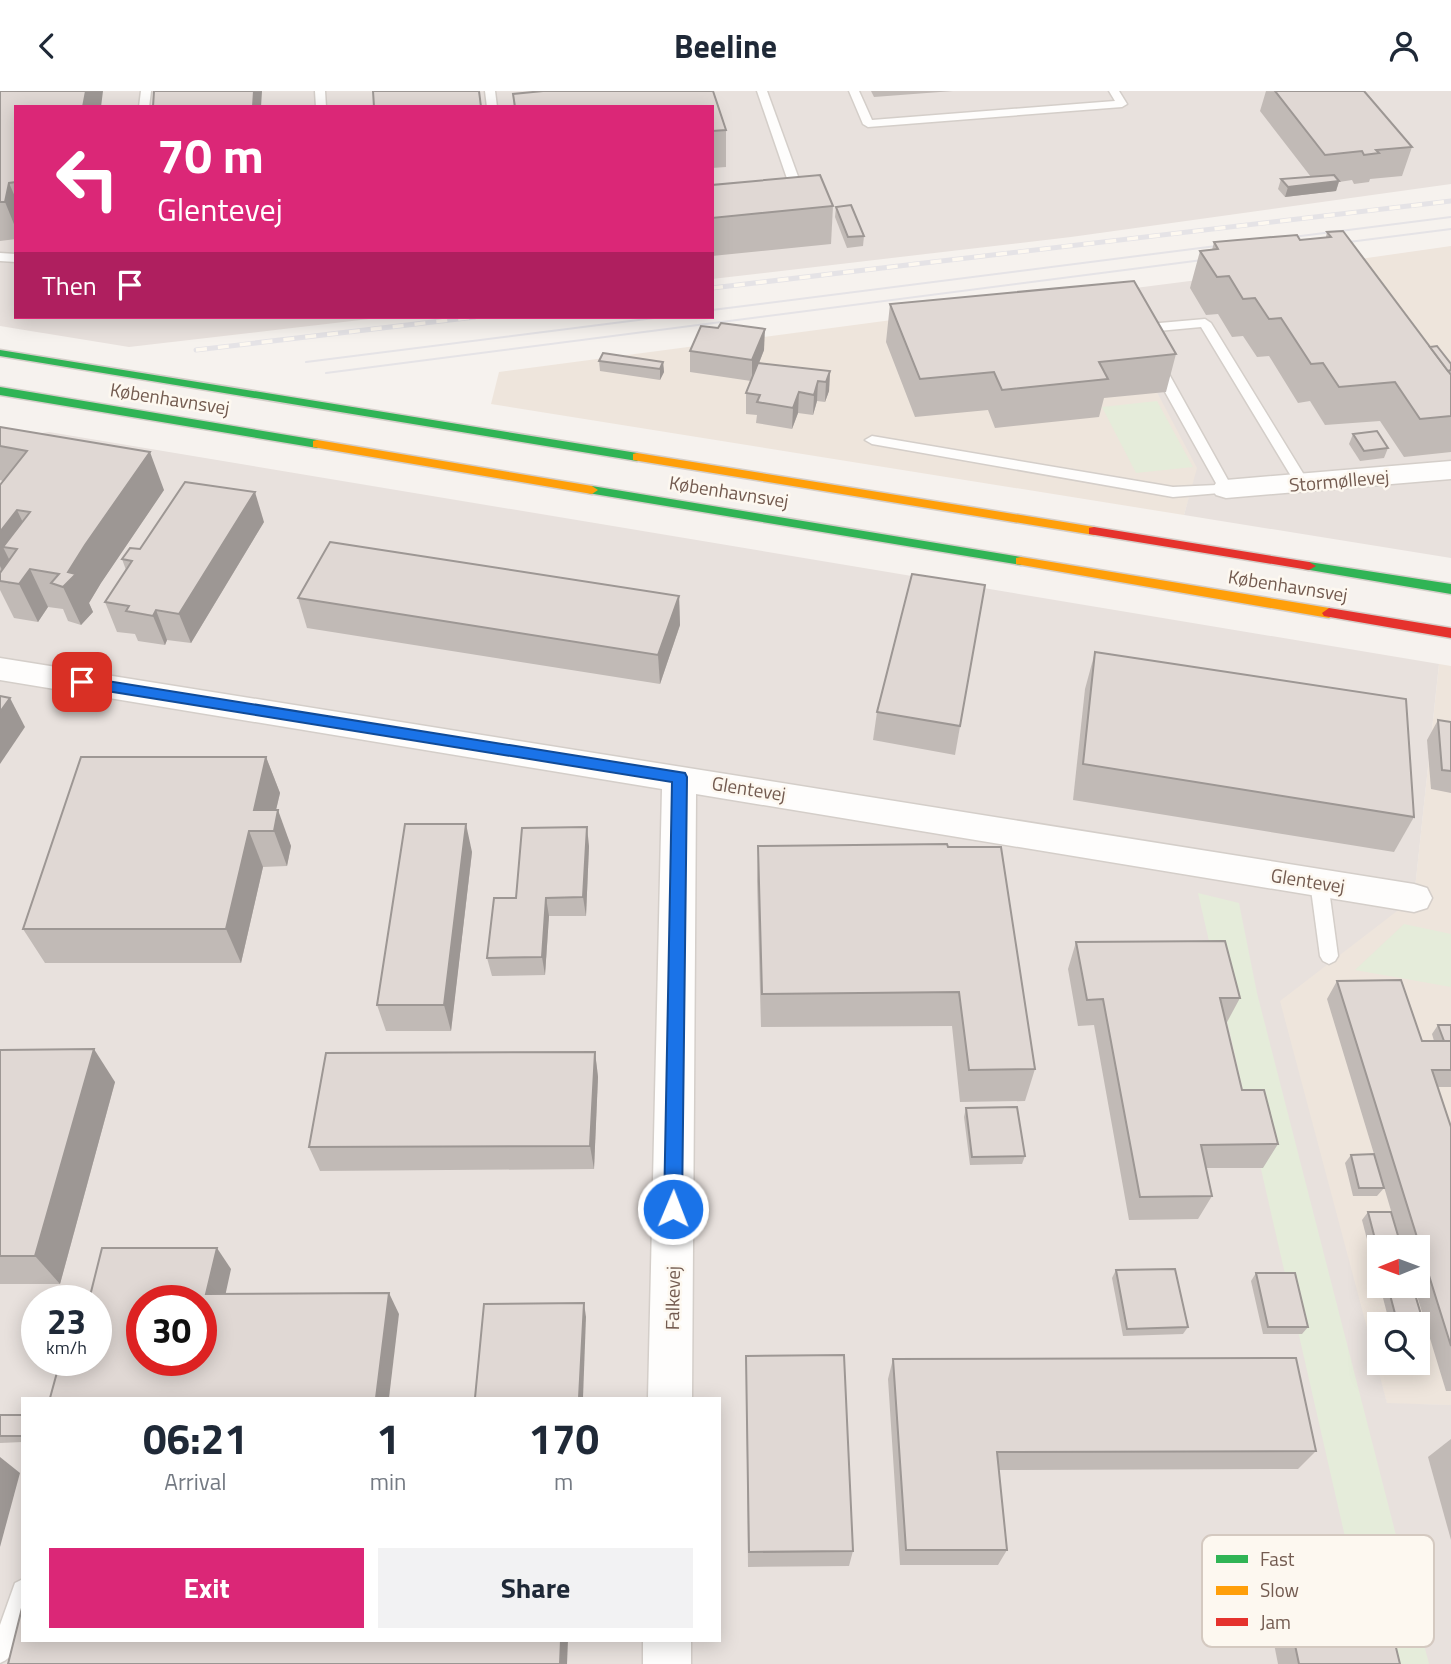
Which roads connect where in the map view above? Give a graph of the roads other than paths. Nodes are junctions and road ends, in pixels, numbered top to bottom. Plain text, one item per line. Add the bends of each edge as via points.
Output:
1 (762, 91) edge
2 (854, 91) edge
3 (1114, 91) edge
4 (798, 193) edge
5 (0, 353) edge
6 (0, 391) edge
7 (872, 440) dead end
8 (1451, 470) edge
9 (1303, 483) junction
10 (1226, 489) junction
11 (1451, 589) edge
12 (1451, 633) edge
13 (0, 669) edge
14 (679, 777) junction
15 (1319, 882) junction
16 (1414, 898) dead end
17 (1329, 956) dead end
18 (670, 1397) edge
19 (21, 1597) edge
20 (667, 1642) edge
21 (0, 1651) edge
22 (667, 1664) edge

1 - 4 lane
2 - 3 lane via 868,124 1122,104
5 - 11 main road, Københavnsvej
6 - 12 main road, Københavnsvej
7 - 10 lane via 1173,492
8 - 9 street, Stormøllevej
9 - 10 street, Stormøllevej
9 - 10 lane via 1205,323 1137,329
13 - 14 street, Glentevej
14 - 15 street, Glentevej
14 - 18 street, Falkevej
15 - 16 street, Glentevej
15 - 17 lane
19 - 21 lane
20 - 22 street

